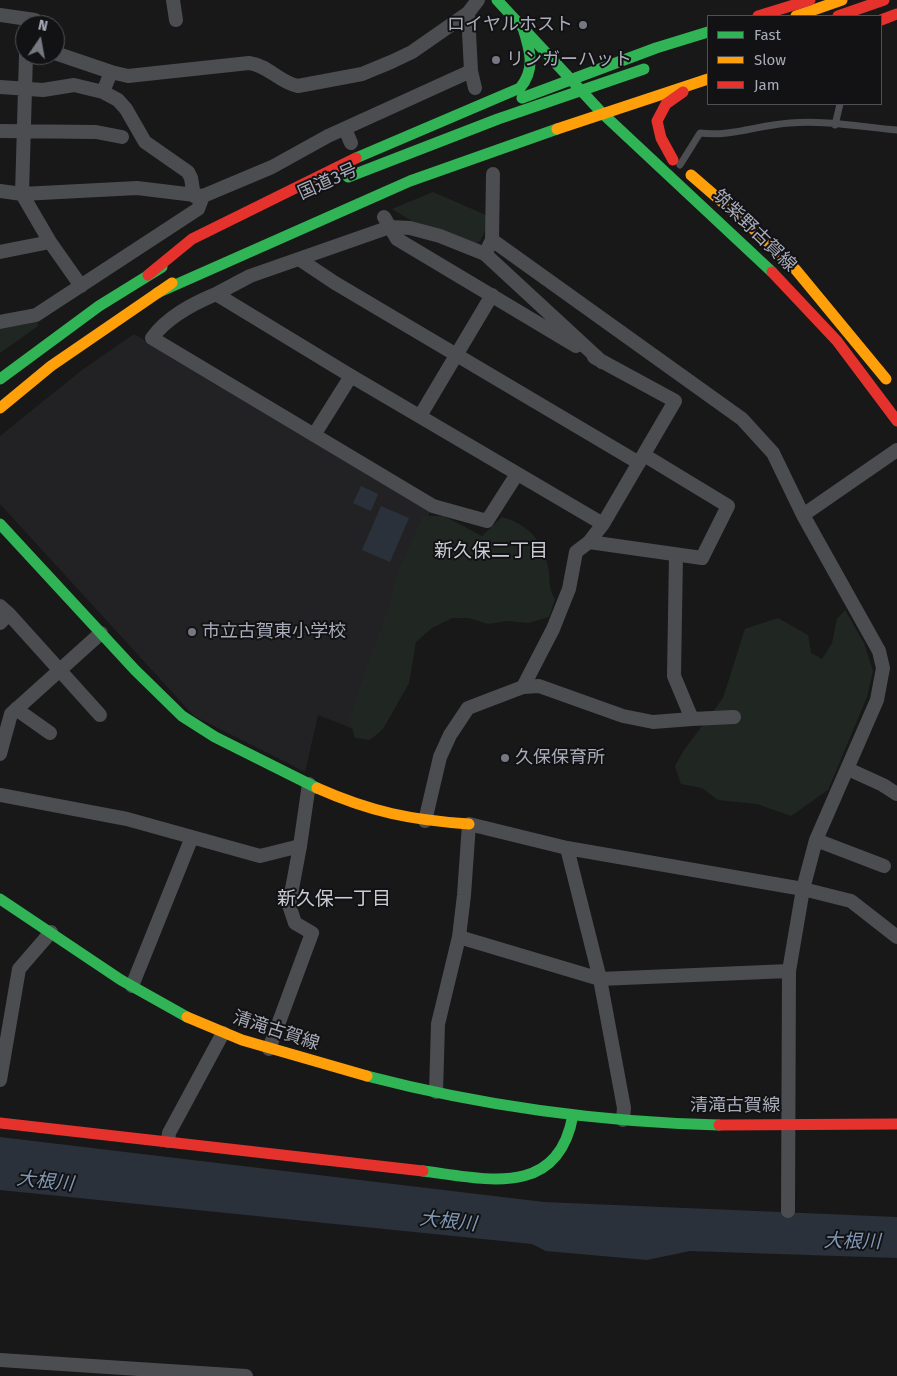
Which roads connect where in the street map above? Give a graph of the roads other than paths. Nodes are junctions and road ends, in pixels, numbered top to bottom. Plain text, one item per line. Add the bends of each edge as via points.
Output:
1 (173, 0) edge
2 (478, 0) edge
3 (498, 0) edge
4 (810, 0) edge
5 (842, 0) edge
6 (884, 0) edge
7 (468, 13) junction
8 (897, 14) edge
9 (0, 15) edge
10 (761, 15) edge
11 (799, 15) edge
12 (841, 15) edge
13 (15, 17) edge
14 (176, 20) dead end
15 (882, 20) edge
16 (523, 28) junction
17 (707, 32) edge
18 (65, 56) edge
19 (25, 65) edge
20 (648, 68) dead end
21 (471, 71) junction
22 (111, 72) junction
23 (573, 80) junction
24 (707, 80) edge
25 (707, 80) edge
26 (0, 88) edge
27 (24, 88) junction
28 (475, 88) dead end
29 (104, 92) junction
30 (602, 98) dead end
31 (840, 105) edge
32 (575, 107) dead end
33 (616, 108) junction
34 (602, 113) junction
35 (630, 121) dead end
36 (835, 125) junction
37 (345, 129) junction
38 (897, 130) edge
39 (0, 131) edge
40 (25, 132) junction
41 (122, 137) dead end
42 (652, 140) dead end
43 (351, 142) dead end
44 (376, 150) junction
45 (676, 163) junction
46 (492, 174) dead end
47 (344, 179) dead end
48 (0, 192) edge
49 (315, 192) dead end
50 (22, 194) junction
51 (199, 196) junction
52 (387, 222) junction
53 (246, 240) dead end
54 (492, 240) junction
55 (50, 242) junction
56 (0, 252) edge
57 (485, 254) junction
58 (299, 259) junction
59 (148, 275) junction
60 (81, 286) junction
61 (157, 293) junction
62 (216, 294) junction
63 (492, 295) junction
64 (0, 322) edge
65 (456, 355) junction
66 (602, 362) junction
67 (350, 376) junction
68 (0, 379) edge
69 (892, 387) dead end
70 (0, 408) edge
71 (420, 416) junction
72 (897, 421) edge
73 (314, 435) junction
74 (897, 450) edge
75 (641, 459) junction
76 (517, 474) junction
77 (803, 515) junction
78 (0, 524) edge
79 (603, 524) junction
80 (589, 542) junction
81 (676, 555) junction
82 (3, 614) edge
83 (100, 633) junction
84 (59, 670) junction
85 (522, 687) junction
86 (16, 709) junction
87 (100, 715) dead end
88 (734, 717) dead end
89 (692, 719) junction
90 (50, 733) dead end
91 (0, 754) edge
92 (848, 769) junction
93 (309, 784) junction
94 (897, 794) edge
95 (0, 795) edge
96 (425, 821) junction
97 (469, 824) junction
98 (192, 837) junction
99 (816, 840) junction
100 (300, 846) junction
101 (566, 848) junction
102 (884, 866) dead end
103 (802, 890) junction
104 (0, 899) edge
105 (51, 932) junction
106 (459, 937) junction
107 (897, 937) edge
108 (788, 971) junction
109 (600, 979) junction
110 (132, 986) junction
111 (223, 1033) junction
112 (268, 1049) junction
113 (1, 1064) edge
114 (0, 1080) edge
115 (436, 1092) junction
116 (573, 1115) junction
117 (623, 1120) junction
118 (0, 1123) edge
119 (788, 1124) junction
120 (897, 1124) edge
121 (168, 1142) junction
122 (788, 1211) dead end
123 (0, 1360) edge
124 (246, 1376) edge

1 - 14 street
2 - 7 street
3 - 16 main road, 筑紫野古賀線
4 - 10 main road
5 - 11 main road
6 - 12 main road
7 - 21 street
7 - 22 street via 412,52 391,62 362,74 298,86 264,67 249,63 128,76
8 - 15 main road
9 - 13 street
16 - 23 main road, 筑紫野古賀線
16 - 44 main road via 531,61 527,81 520,88
17 - 23 main road
18 - 22 street
19 - 27 street
20 - 47 main road, 国道3号, bridge via 498,118
21 - 28 street
21 - 37 street
22 - 29 street
23 - 33 main road, 筑紫野古賀線
23 - 34 main road, 筑紫野古賀線
23 - 44 main road
24 - 33 main road
25 - 45 main road via 663,104 657,125
26 - 27 street
27 - 29 street via 43,90 74,85
27 - 40 street
29 - 51 street via 126,109 146,142 188,172
30 - 32 main road
31 - 36 lane
33 - 34 main road
33 - 35 main road, 筑紫野古賀線
34 - 61 main road via 410,181
34 - 72 main road, 筑紫野古賀線 via 779,279 837,341
36 - 38 lane
36 - 45 lane via 792,123 728,134 700,133
37 - 43 street
37 - 51 street via 272,167
39 - 40 street
40 - 41 street via 96,132
40 - 50 street
42 - 45 main road, 筑紫野古賀線
44 - 59 main road via 192,239
45 - 69 main road, 筑紫野古賀線 via 796,269
46 - 54 street
48 - 50 street
49 - 59 main road, 国道3号
50 - 51 street via 137,188
50 - 55 street
51 - 60 street via 198,209
52 - 57 street via 440,236
52 - 58 street
52 - 63 street via 398,239
53 - 61 main road via 206,260
54 - 57 street
54 - 77 street via 742,419 772,453
55 - 56 street
55 - 60 street
57 - 66 street
58 - 62 street via 250,276
58 - 65 street
59 - 68 main road, 国道3号 via 86,315
60 - 64 street via 36,315
61 - 70 main road via 51,366
62 - 67 street
62 - 73 street via 161,326 152,338
63 - 65 street
63 - 66 street
65 - 71 street
65 - 75 street
66 - 75 street via 674,402
67 - 71 street
67 - 73 street
71 - 76 street
73 - 76 street via 433,506 487,521
74 - 77 street
75 - 79 street
75 - 81 street via 728,506 702,558
76 - 79 street
77 - 92 street via 866,625 879,651 883,668 877,700
78 - 83 main road
79 - 80 street
80 - 81 street
80 - 85 street via 576,552 568,589 553,628
81 - 89 street via 674,676
82 - 84 street
83 - 84 street
83 - 93 main road via 184,717
84 - 86 street
84 - 87 street
85 - 89 street via 538,686 623,716 653,722
85 - 96 street via 468,708 440,757
86 - 90 street
86 - 91 street via 11,714
88 - 89 street
92 - 94 street
92 - 99 street
93 - 96 main road via 357,806
93 - 100 street
95 - 98 street via 126,819
96 - 97 main road
97 - 101 street
97 - 106 street
98 - 100 street via 260,856
98 - 110 street
99 - 102 street
99 - 103 street
100 - 112 street via 289,904 295,923 312,933
101 - 103 street
101 - 109 street
103 - 107 street via 851,902
103 - 108 street
104 - 105 main road, 清滝古賀線
105 - 110 main road, 清滝古賀線
105 - 113 street via 19,969
106 - 109 street
106 - 115 street via 438,1024
108 - 109 street
108 - 119 street
109 - 117 street via 624,1108
110 - 111 main road, 清滝古賀線
111 - 112 main road, 清滝古賀線
111 - 121 street via 169,1133
112 - 115 main road, 清滝古賀線
113 - 114 street
115 - 116 main road, 清滝古賀線
116 - 117 main road, 清滝古賀線
116 - 121 main road via 572,1128 562,1152 549,1166 515,1178 498,1180
117 - 119 main road, 清滝古賀線
118 - 121 main road
119 - 120 main road, 清滝古賀線
119 - 122 street
123 - 124 street

